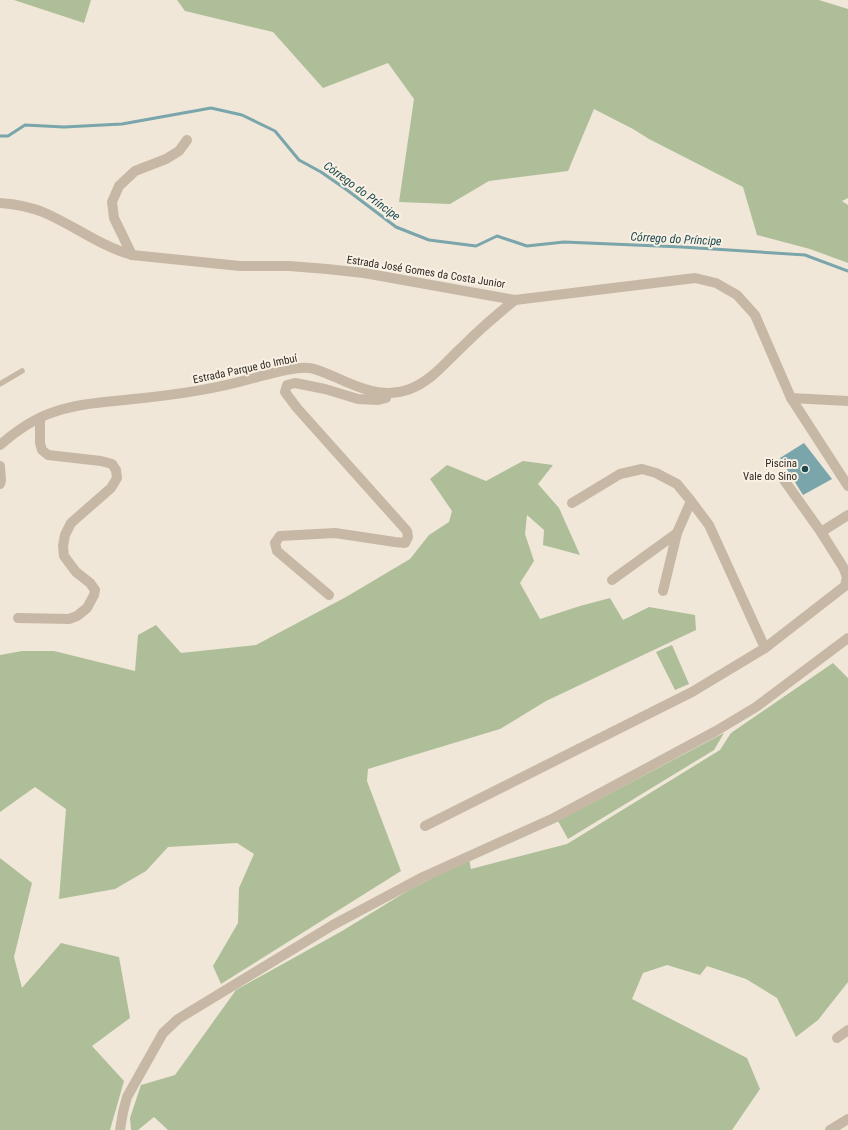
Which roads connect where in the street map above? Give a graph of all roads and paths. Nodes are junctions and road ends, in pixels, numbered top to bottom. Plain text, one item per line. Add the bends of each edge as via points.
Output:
1 (187, 140) dead end
2 (0, 204) edge
3 (132, 255) junction
4 (515, 300) junction
5 (22, 371) dead end
6 (0, 384) edge
7 (395, 393) junction
8 (791, 398) junction
9 (848, 401) edge
10 (40, 418) junction
11 (0, 444) edge
12 (0, 466) edge
13 (784, 480) dead end
14 (0, 484) edge
15 (848, 486) edge
16 (692, 501) junction
17 (572, 503) dead end
18 (848, 515) edge
19 (821, 532) junction
20 (677, 533) junction
21 (612, 580) dead end
22 (663, 591) dead end
23 (329, 595) dead end
24 (18, 618) dead end
25 (848, 638) edge
26 (765, 648) junction
27 (425, 826) dead end
28 (848, 1030) edge
29 (837, 1038) dead end
30 (845, 1124) edge
31 (120, 1130) edge
32 (830, 1130) edge

1 - 3 street via 179,151 135,171 119,186 112,202 114,218
2 - 3 street, Estrada José Gomes da Costa Junior via 21,206 45,213 117,251
3 - 4 street, Estrada José Gomes da Costa Junior via 240,266 289,266 364,273
4 - 7 street, Estrada Parque do Imbuí via 461,347 426,382 410,390
4 - 8 street, Estrada José Gomes da Costa Junior via 695,278 716,283 737,295 755,315
5 - 6 lane
7 - 10 street, Estrada Parque do Imbuí via 376,393 358,388 321,371 299,368 223,387 81,405
7 - 23 street via 378,400 358,399 317,387 295,383 287,385 285,392 297,408 407,530 408,537 405,543 335,533 280,536 275,543 277,551
8 - 9 street
8 - 15 street, Estrada José Gomes da Costa Junior
10 - 11 street, Estrada Parque do Imbuí
10 - 24 street via 40,443 48,456 101,460 112,464 117,478 111,488 71,523 64,535 64,556 95,590 87,608 69,619
12 - 14 street
13 - 19 street
16 - 17 street via 677,484 642,469 620,474
16 - 20 street
16 - 26 street via 709,525
18 - 19 street
19 - 26 street via 843,567 847,577 845,586
20 - 21 street
20 - 22 street
25 - 31 street via 756,707 716,731 554,818 423,878 333,925 178,1019 163,1033 127,1097
26 - 27 street via 692,692
28 - 29 street
30 - 32 street

